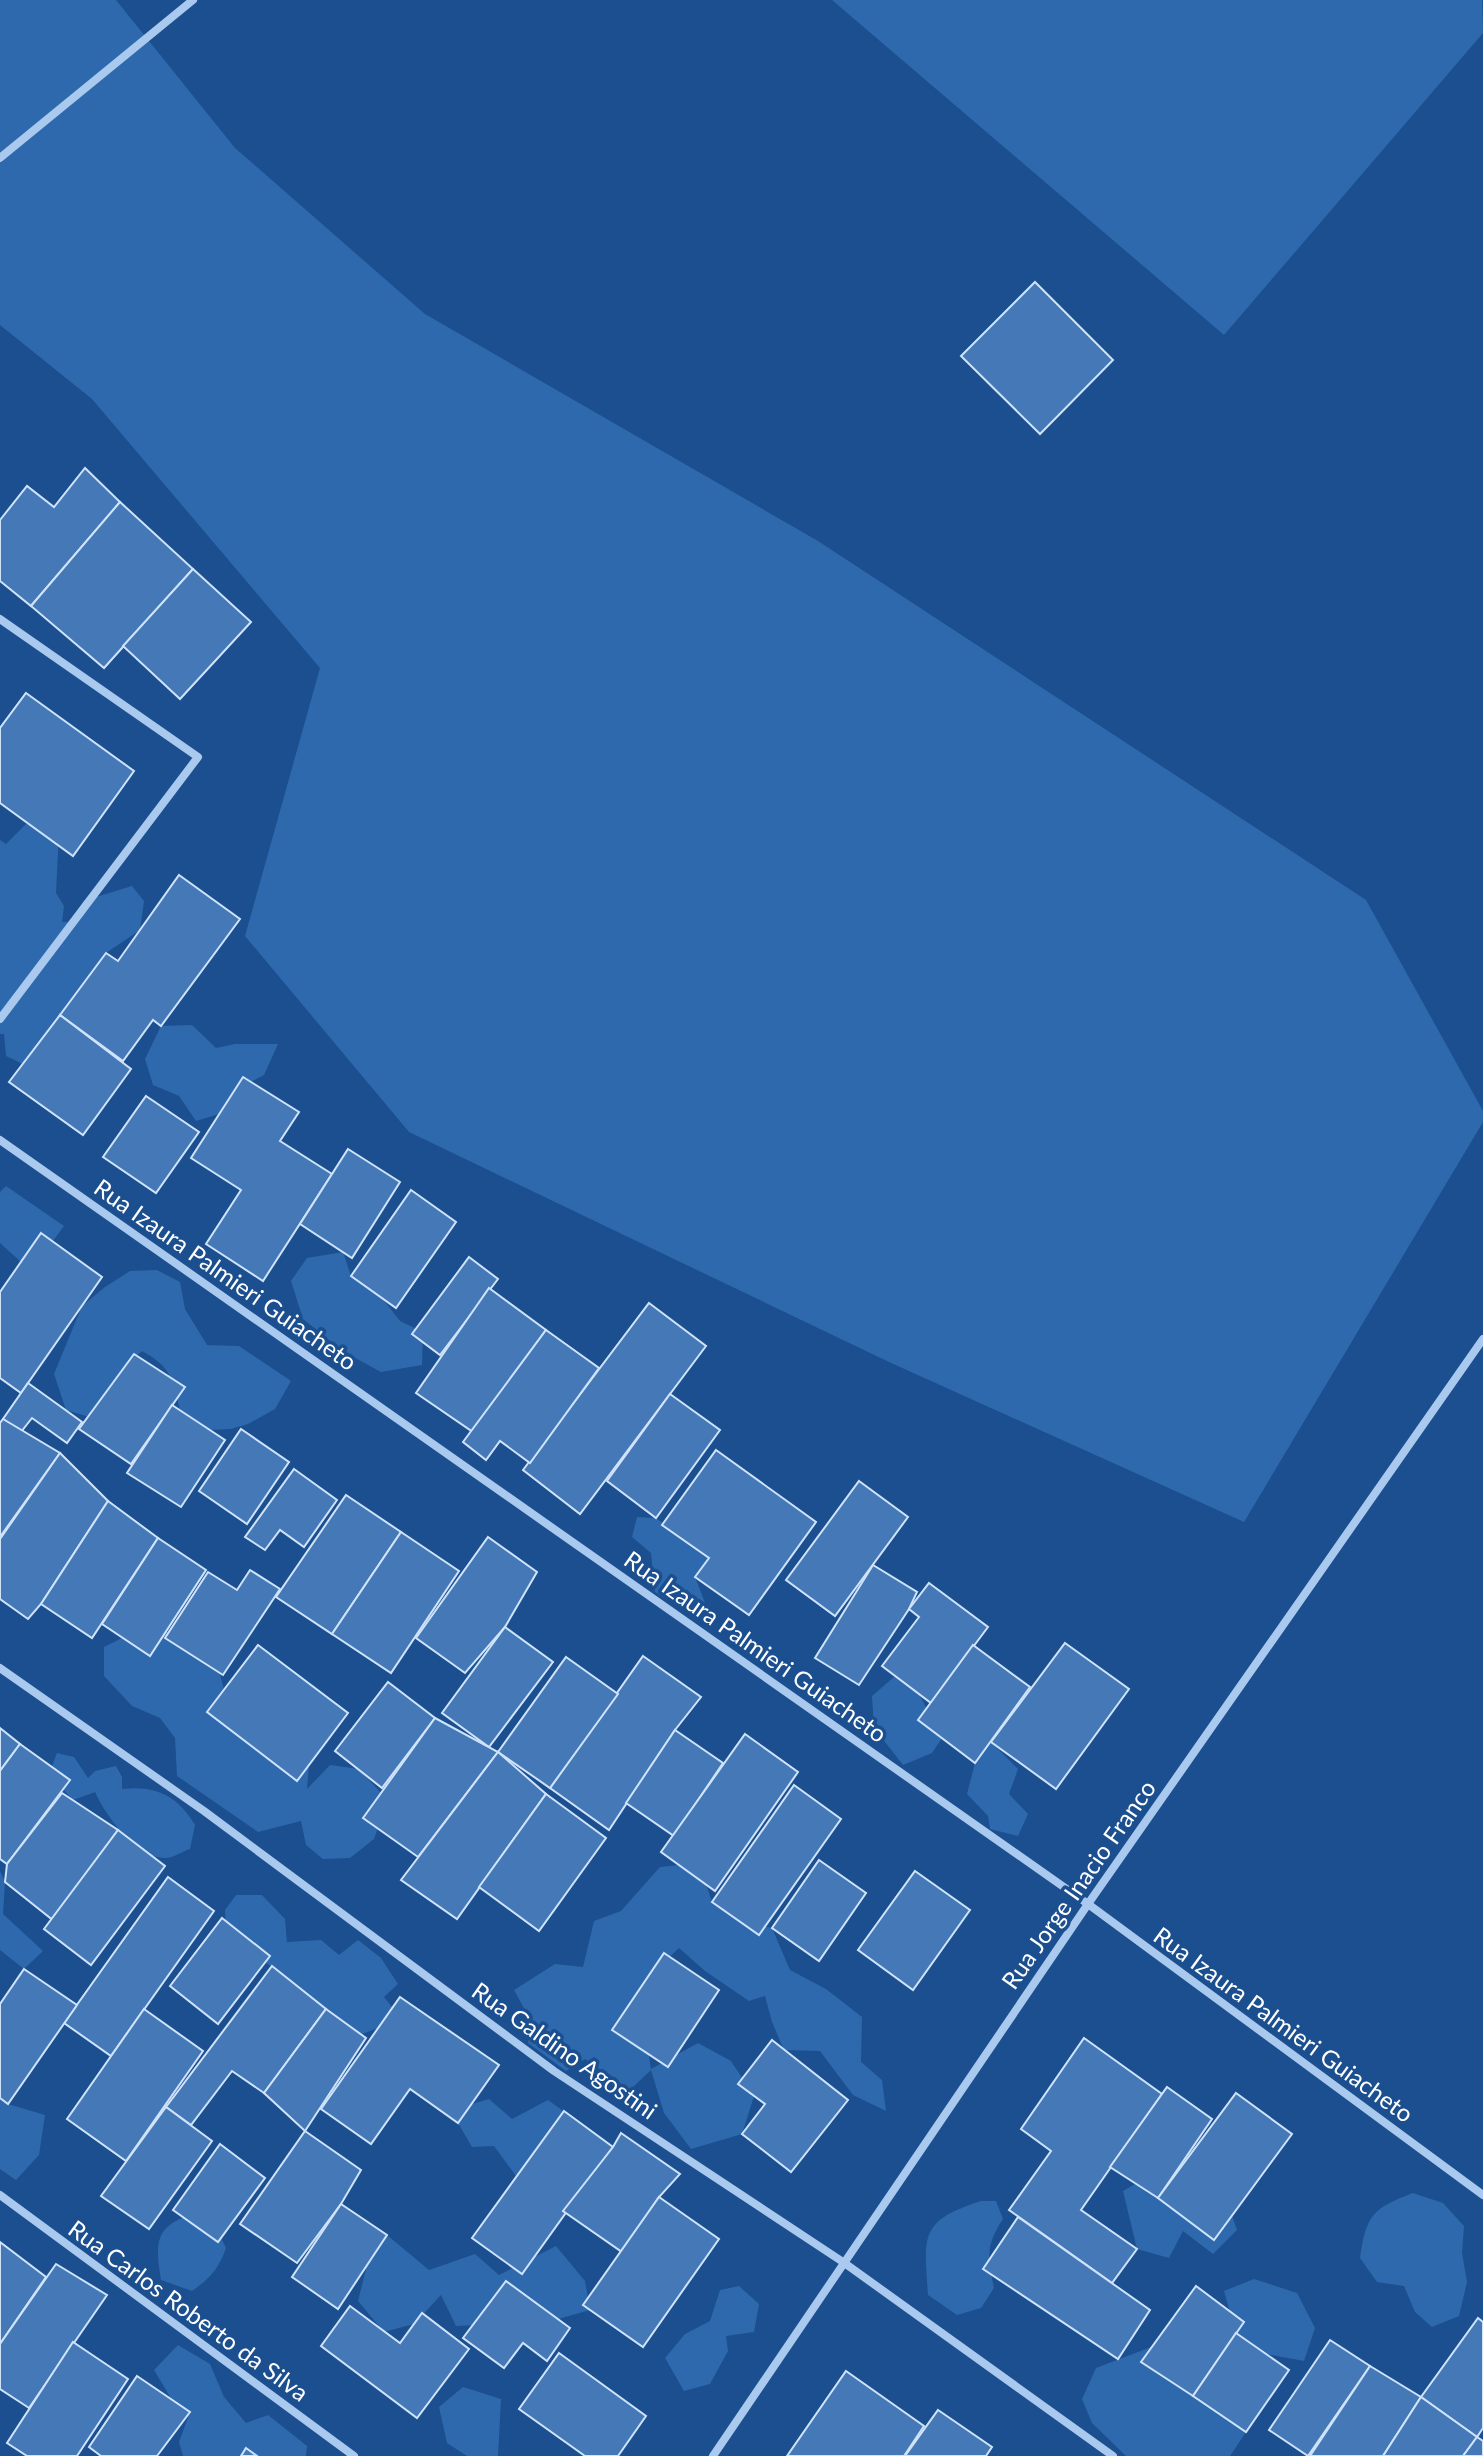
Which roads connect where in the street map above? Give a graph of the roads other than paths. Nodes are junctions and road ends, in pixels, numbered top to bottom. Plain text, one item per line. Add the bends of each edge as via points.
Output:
1 (193, 0) edge
2 (0, 158) edge
3 (0, 619) edge
4 (0, 1019) edge
5 (0, 1140) edge
6 (1483, 1339) edge
7 (0, 1668) edge
8 (1088, 1904) junction
9 (0, 2195) edge
10 (1483, 2195) edge
11 (843, 2262) junction
12 (354, 2456) edge
13 (713, 2456) edge
14 (1113, 2456) edge

1 - 2 street
3 - 4 street via 198,757
5 - 8 street, Rua Izaura Palmieri Guiacheto
6 - 8 street, Rua Jorge Inacio Franco
7 - 11 street, Rua Galdino Agostini via 204,1811 554,2071
8 - 10 street, Rua Izaura Palmieri Guiacheto
8 - 11 street, Rua Jorge Inacio Franco
9 - 12 street, Rua Carlos Roberto da Silva
11 - 13 street, Rua Jorge Inacio Franco
11 - 14 street, Rua Galdino Agostini

